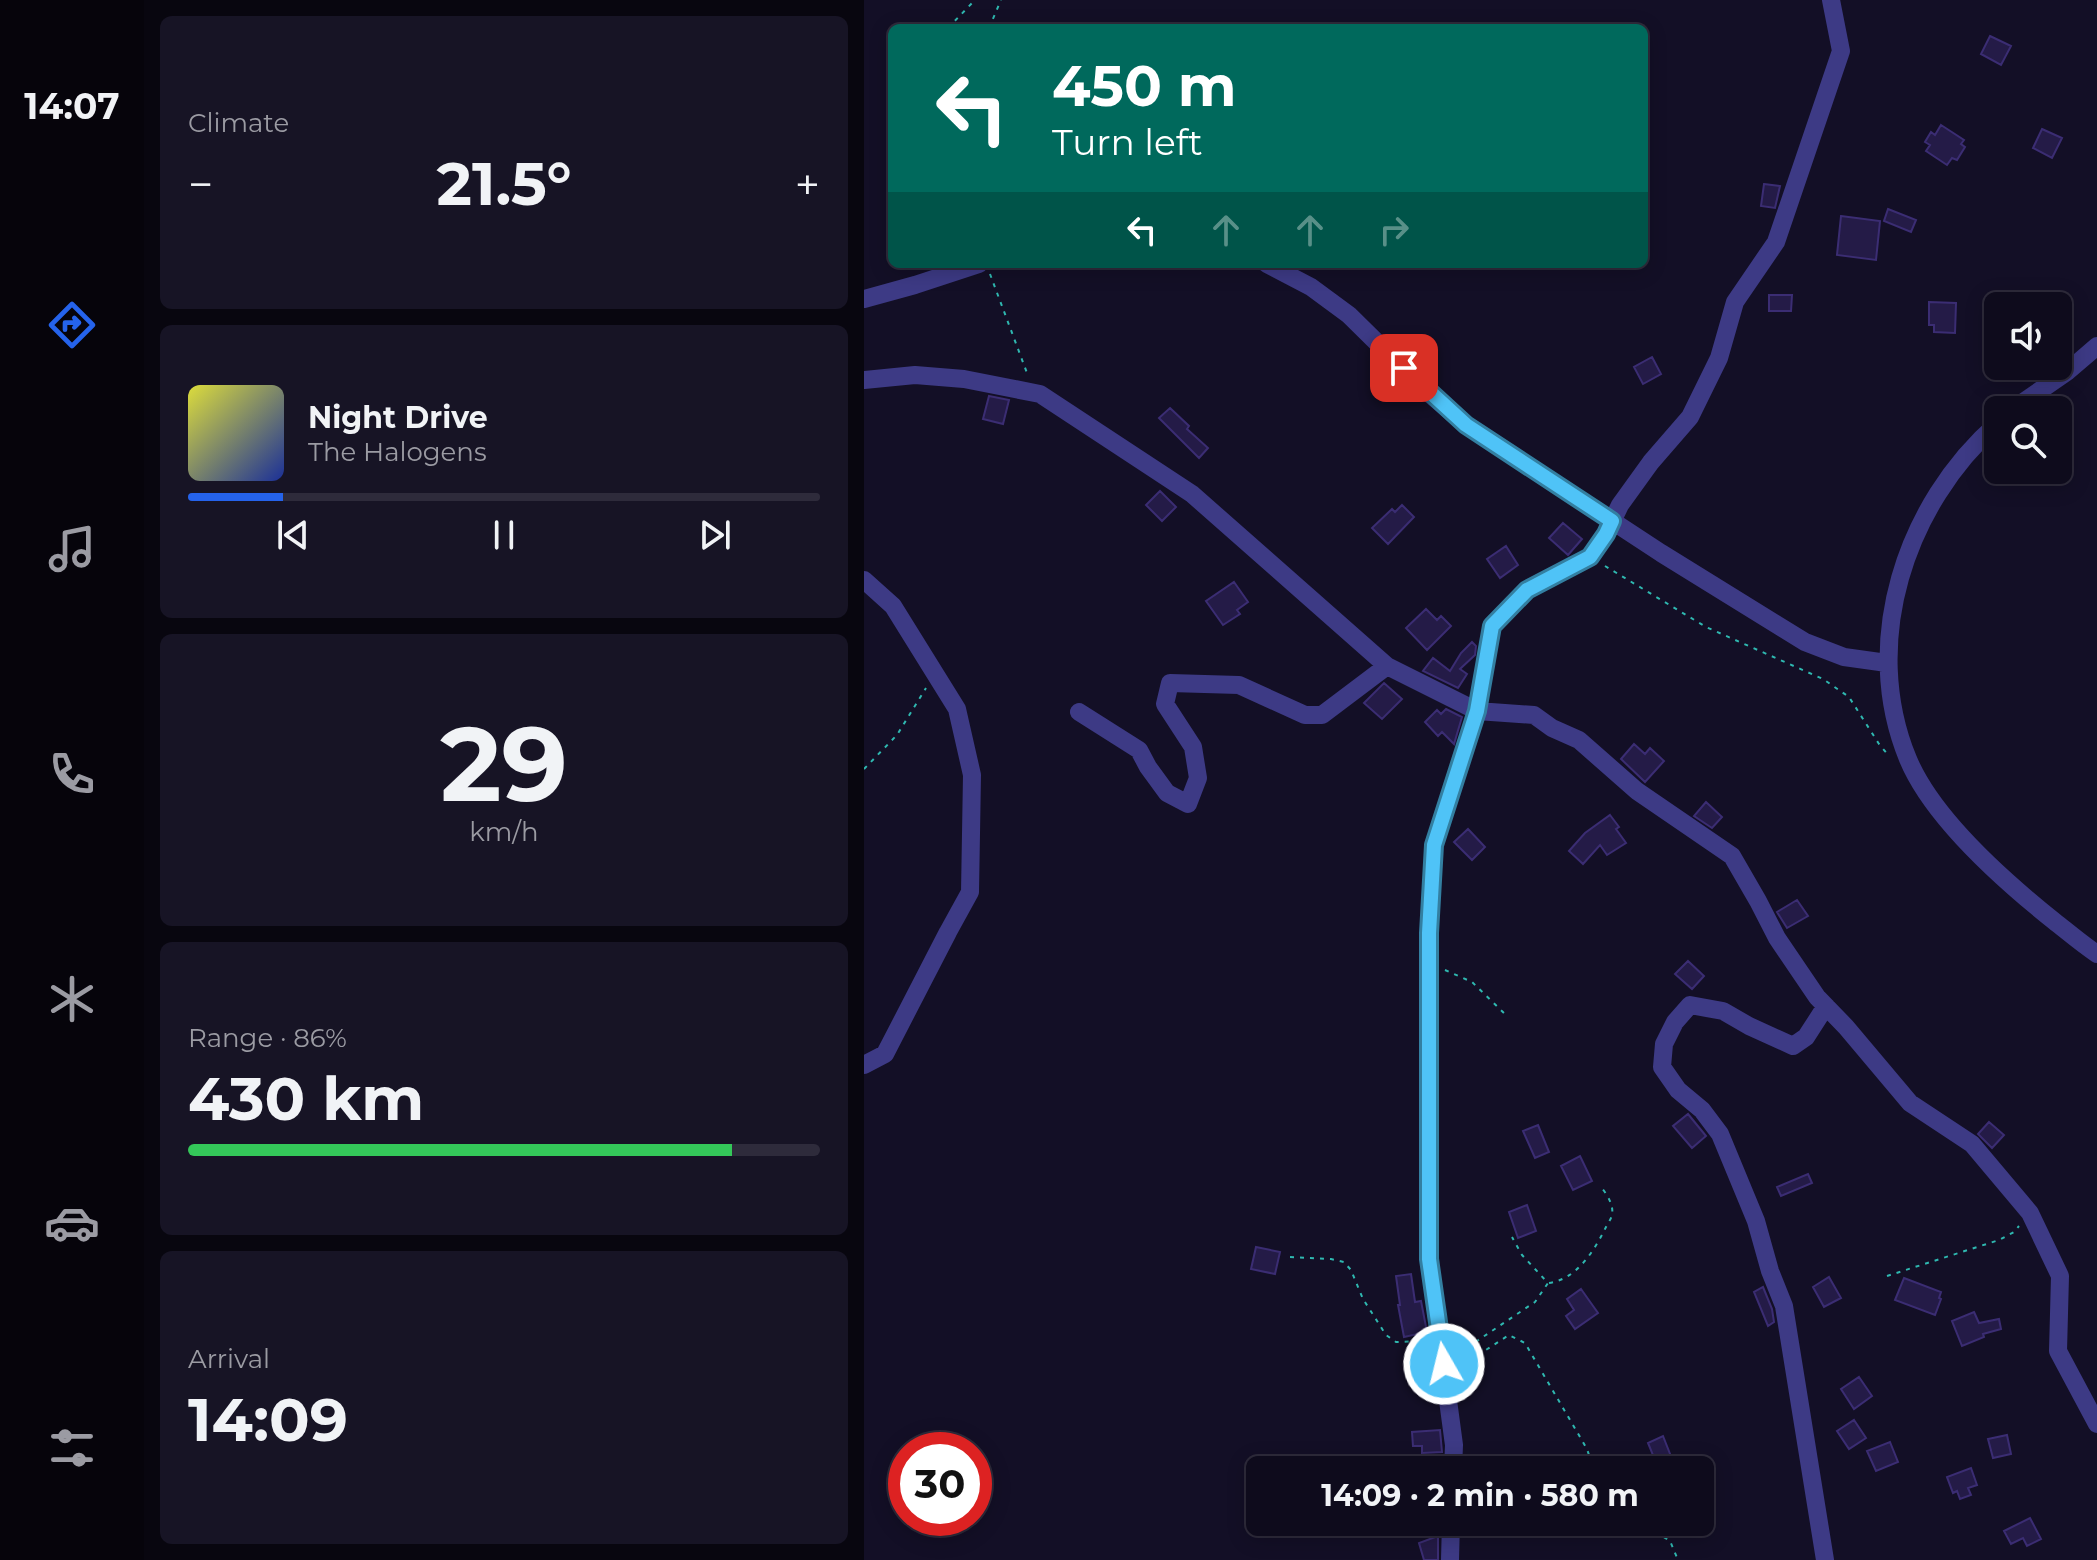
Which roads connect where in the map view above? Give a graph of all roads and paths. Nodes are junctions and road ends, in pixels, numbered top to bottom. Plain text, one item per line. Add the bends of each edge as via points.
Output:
1 (975, 0) edge
2 (1001, 0) edge
3 (1831, 0) edge
4 (952, 24) edge
5 (991, 24) edge
6 (966, 268) edge
7 (987, 268) edge
8 (1275, 268) edge
9 (864, 299) edge
10 (2097, 346) edge
11 (864, 380) edge
12 (1034, 393) junction
13 (2030, 396) edge
14 (1984, 437) edge
15 (1612, 521) junction
16 (1590, 557) junction
17 (864, 580) edge
18 (1887, 663) junction
19 (1387, 666) junction
20 (935, 674) junction
21 (1477, 711) junction
22 (1079, 712) dead end
23 (1889, 756) dead end
24 (864, 769) edge
25 (2097, 954) edge
26 (1429, 963) junction
27 (1826, 1006) junction
28 (1505, 1014) dead end
29 (864, 1065) edge
30 (1600, 1186) dead end
31 (2030, 1213) junction
32 (1512, 1237) dead end
33 (1290, 1257) dead end
34 (1887, 1276) dead end
35 (1548, 1283) junction
36 (1442, 1351) junction
37 (2097, 1424) edge
38 (1454, 1456) edge
39 (1589, 1456) edge
40 (1451, 1536) edge
41 (1662, 1536) edge
42 (1450, 1560) edge
43 (1678, 1560) edge
44 (1825, 1560) edge

1 - 4 path
2 - 5 path
3 - 15 street via 1841,51 1776,242 1735,302 1719,358 1690,417 1651,462
6 - 9 street
7 - 12 path
8 - 15 street via 1349,315 1466,425
10 - 13 street
11 - 12 street via 915,375
12 - 19 street via 1192,494
14 - 18 street via 1937,495 1913,541 1899,580
15 - 16 street
15 - 18 street via 1805,642 1844,657
16 - 21 street via 1527,590 1492,626
16 - 23 path via 1706,627 1823,679 1849,697
17 - 20 street via 893,606
18 - 25 street via 1895,721 1931,800 2019,893
19 - 21 street
19 - 22 street via 1322,715 1305,715 1239,685 1170,683 1165,704 1193,747 1198,778 1188,804 1167,793 1139,750
20 - 24 path via 897,735
20 - 29 street via 957,709 972,775 970,892 885,1054
21 - 26 street via 1434,845
21 - 27 street via 1534,715 1579,740 1637,791 1732,856 1777,938
26 - 28 path via 1472,982
26 - 36 street via 1429,1259
27 - 31 street via 1910,1103 1972,1144
27 - 44 street via 1806,1037 1793,1046 1723,1011 1690,1005 1664,1044 1662,1067 1720,1134 1756,1221 1784,1306
30 - 35 path via 1613,1214 1596,1247 1561,1281
31 - 34 path via 1999,1240
31 - 37 street via 2060,1276 2058,1351
32 - 35 path
33 - 36 path via 1344,1262 1386,1335
35 - 36 path via 1535,1302 1460,1353
36 - 38 street
36 - 39 path via 1460,1366 1509,1335 1525,1343
40 - 42 street
41 - 43 path

